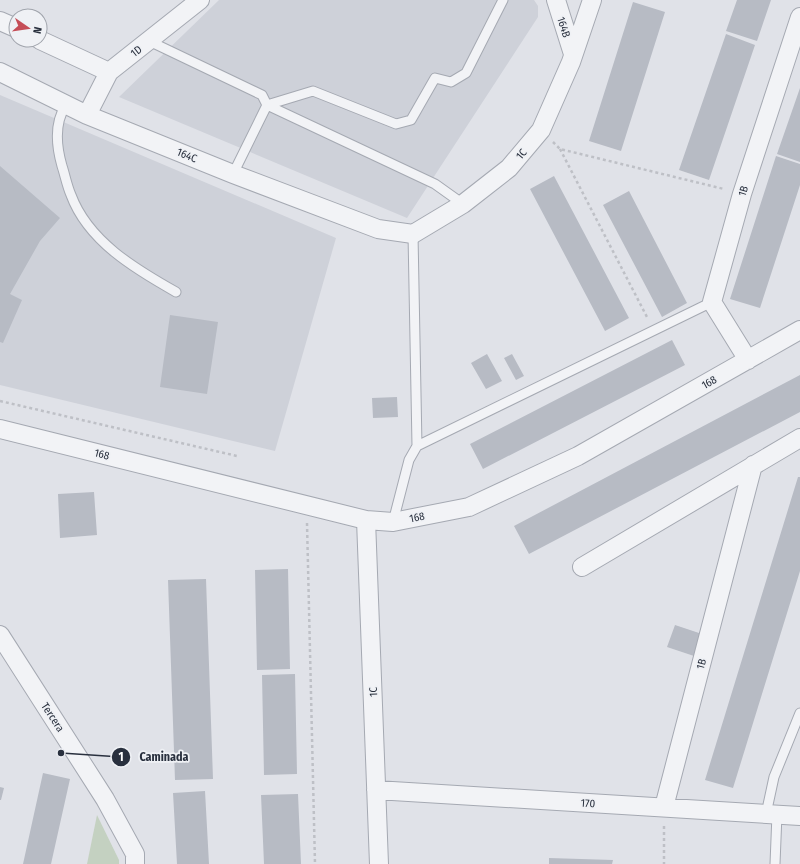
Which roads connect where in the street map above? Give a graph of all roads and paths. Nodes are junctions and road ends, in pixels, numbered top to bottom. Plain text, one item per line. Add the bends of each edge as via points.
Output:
1 (200, 0) edge
2 (503, 0) edge
3 (556, 0) edge
4 (592, 0) edge
5 (800, 16) edge
6 (149, 41) junction
7 (48, 44) edge
8 (573, 54) junction
9 (0, 72) edge
10 (109, 72) junction
11 (66, 105) junction
12 (267, 105) junction
13 (87, 115) junction
14 (542, 130) junction
15 (560, 149) junction
16 (233, 174) junction
17 (742, 194) junction
18 (463, 204) junction
19 (414, 234) junction
20 (176, 292) dead end
21 (712, 302) junction
22 (654, 330) junction
23 (800, 330) edge
24 (748, 360) junction
25 (0, 401) edge
26 (0, 429) edge
27 (800, 438) edge
28 (417, 446) junction
29 (237, 456) dead end
30 (753, 465) junction
31 (306, 504) junction
32 (366, 520) junction
33 (393, 522) junction
34 (582, 567) dead end
35 (0, 635) edge
36 (800, 713) edge
37 (376, 790) junction
38 (664, 807) junction
39 (772, 814) junction
40 (800, 816) edge
41 (135, 864) edge
42 (315, 864) edge
43 (379, 864) edge
44 (664, 864) edge
45 (775, 864) edge

1 - 6 street, 1D
2 - 12 lane via 466,73 451,82 435,78 411,120 396,124 313,90
3 - 8 street, 164B
4 - 8 street, 1C
5 - 17 street, 1B
6 - 10 street, 1D
6 - 12 lane via 262,94
7 - 10 street
8 - 14 street, 1C
9 - 11 street, 164C
10 - 13 street, 1D
11 - 13 street, 164C
11 - 20 lane via 59,116 56,140 75,204 90,226 118,255 141,273
12 - 16 lane
12 - 18 lane via 435,184
13 - 16 street, 164C
14 - 15 path
14 - 18 street, 1C via 509,168
15 - 17 path
15 - 22 path
16 - 19 street, 164C via 378,229
17 - 21 street, 1B
18 - 19 street, 1C
19 - 28 lane
21 - 22 lane
21 - 24 street
22 - 28 lane
23 - 24 street, 168
24 - 33 street, 168 via 578,456 476,504
25 - 29 path
26 - 31 street, 168
27 - 30 street
28 - 33 lane via 409,460
30 - 34 street
30 - 38 street, 1B
31 - 32 street, 168
31 - 42 path
32 - 33 street, 168
32 - 37 street, 1C
35 - 41 street, Tercera via 105,799 135,854
36 - 39 lane via 774,777
37 - 38 street, 170
37 - 43 street, 1C
38 - 39 street, 170
38 - 44 path
39 - 40 street, 170
39 - 45 lane

